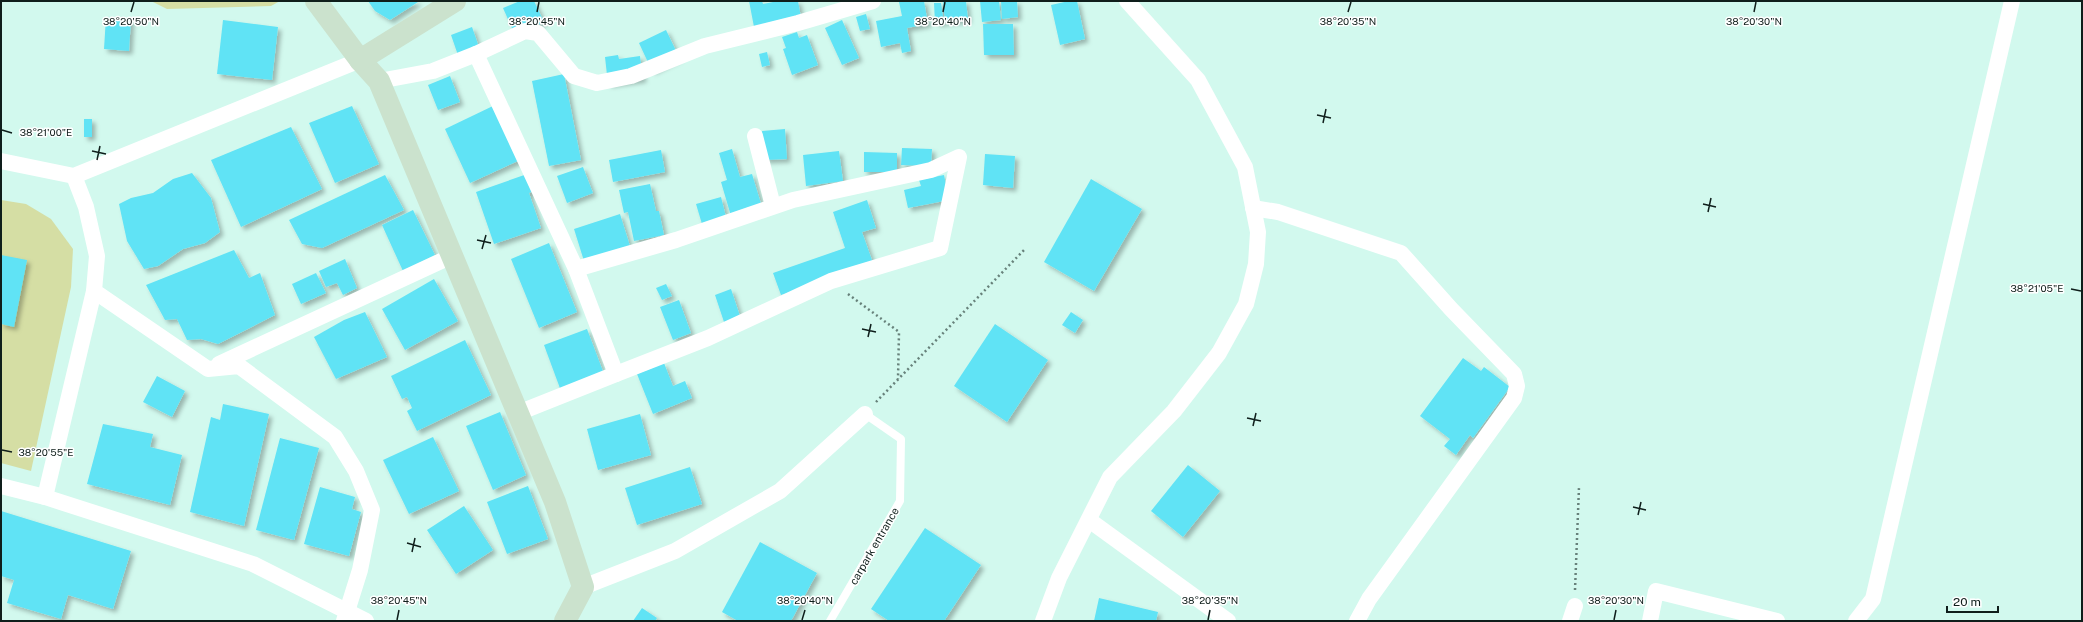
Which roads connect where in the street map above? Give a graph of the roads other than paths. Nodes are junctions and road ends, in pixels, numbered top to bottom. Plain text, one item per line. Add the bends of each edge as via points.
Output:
1 (316, 1) edge
2 (455, 1) edge
3 (873, 1) edge
4 (1127, 1) edge
5 (2012, 1) edge
6 (476, 54) junction
7 (360, 60) junction
8 (379, 81) junction
9 (755, 136) dead end
10 (1, 161) edge
11 (74, 176) junction
12 (773, 206) junction
13 (1253, 208) junction
14 (452, 256) junction
15 (576, 269) junction
16 (94, 291) junction
17 (208, 369) junction
18 (616, 374) junction
19 (518, 413) junction
20 (865, 414) joint
21 (1, 486) edge
22 (45, 497) junction
23 (1089, 520) junction
24 (583, 587) junction
25 (346, 617) edge
26 (366, 621) edge
27 (565, 621) edge
28 (830, 621) edge
29 (1043, 621) edge
30 (1228, 621) edge
31 (1357, 621) edge
32 (1650, 621) edge
33 (1777, 621) edge
34 (1856, 621) edge

1 - 7 street
2 - 7 street
3 - 6 street via 705,46 631,76 597,83 574,76 538,33 525,31
4 - 13 street via 1198,80 1245,166
5 - 34 street via 1873,599
6 - 8 street via 433,72
6 - 15 street
7 - 8 street
7 - 11 street
8 - 14 street
9 - 12 street
10 - 11 street
11 - 16 street via 86,208 96,256
12 - 15 street via 676,240
12 - 18 street via 931,170 959,157 940,248 831,281 708,338
13 - 23 street via 1258,232 1256,264 1246,304 1219,353 1178,406 1110,477
13 - 31 street via 1278,212 1400,253 1514,374 1517,386 1514,398 1369,599
14 - 17 street
14 - 19 street
15 - 18 street
16 - 17 street
16 - 22 street
17 - 25 street via 239,366 335,437 356,471 372,510 360,570
18 - 19 street
19 - 24 street via 555,502
20 - 24 street via 780,491 675,551
20 - 28 lane, carpark entrance via 901,439 900,501
21 - 22 street
22 - 25 street via 253,564
23 - 29 street via 1059,578
23 - 30 street
24 - 27 street
25 - 26 street
32 - 33 street via 1656,591

